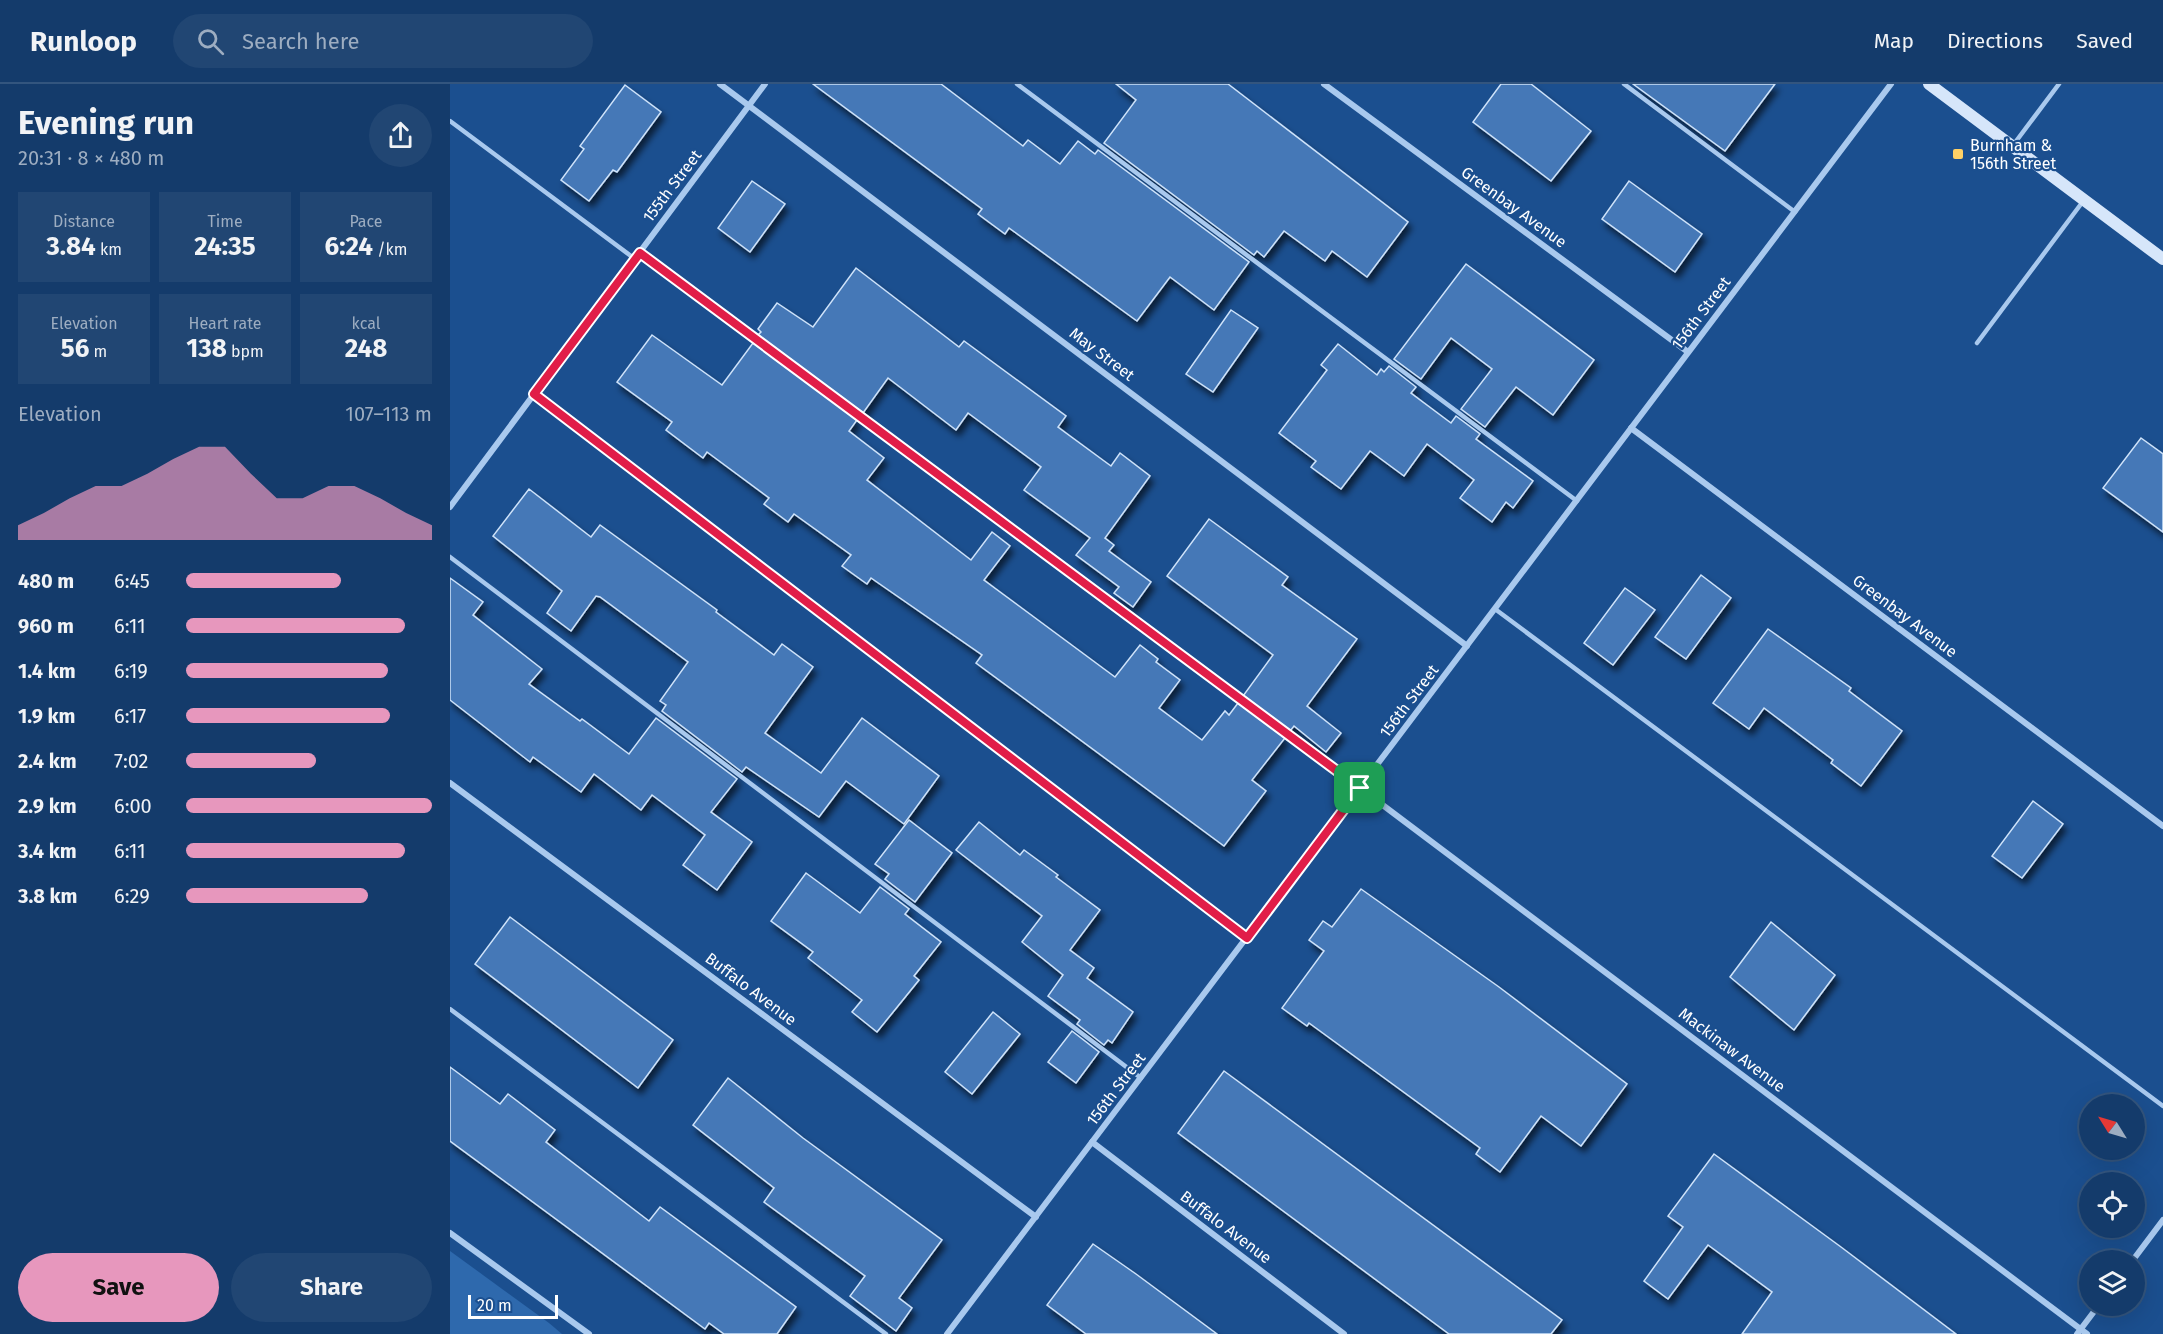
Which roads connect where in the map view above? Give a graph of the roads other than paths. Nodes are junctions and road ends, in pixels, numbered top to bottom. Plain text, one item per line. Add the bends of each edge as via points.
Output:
1 (720, 84) edge
2 (765, 84) edge
3 (1017, 84) edge
4 (1324, 84) edge
5 (1624, 84) edge
6 (1891, 84) edge
7 (1929, 84) edge
8 (2059, 84) edge
9 (749, 106) junction
10 (450, 121) edge
11 (2012, 147) junction
12 (2084, 200) junction
13 (1795, 212) junction
14 (640, 253) junction
15 (635, 259) junction
16 (2163, 260) edge
17 (1977, 343) dead end
18 (1688, 352) junction
19 (534, 394) junction
20 (1631, 428) junction
21 (1577, 501) junction
22 (450, 507) edge
23 (450, 557) edge
24 (1495, 609) junction
25 (1467, 646) junction
26 (450, 783) edge
27 (1360, 788) junction
28 (2163, 826) edge
29 (1247, 938) junction
30 (450, 1009) edge
31 (1141, 1078) junction
32 (2163, 1106) edge
33 (1092, 1142) junction
34 (1036, 1217) junction
35 (2163, 1220) edge
36 (450, 1233) edge
37 (2140, 1250) edge
38 (2091, 1316) edge
39 (2079, 1332) edge
40 (589, 1334) edge
41 (886, 1334) edge
42 (947, 1334) edge
43 (1344, 1334) edge
44 (2087, 1334) edge

1 - 9 street, May Street
2 - 9 street, 155th Street
3 - 21 lane
4 - 18 street, Greenbay Avenue
5 - 13 lane
6 - 13 street, 156th Street
7 - 11 main road
8 - 11 lane
9 - 14 street, 155th Street
9 - 25 street, May Street
10 - 15 lane
11 - 12 main road
12 - 16 main road
12 - 17 lane
13 - 18 street, 156th Street
14 - 15 street, 155th Street
14 - 27 lane
15 - 19 street, 155th Street
18 - 20 street, 156th Street
19 - 22 street, 155th Street
19 - 29 street
20 - 21 street, 156th Street
20 - 28 street, Greenbay Avenue
21 - 24 street, 156th Street
23 - 31 lane
24 - 25 street, 156th Street
24 - 32 lane
25 - 27 street, 156th Street
26 - 34 street, Buffalo Avenue
27 - 29 street, 156th Street
27 - 39 street, Mackinaw Avenue
29 - 31 street, 156th Street
30 - 41 lane
31 - 33 street, 156th Street
33 - 34 street, 156th Street
33 - 43 street, Buffalo Avenue
34 - 42 street, 156th Street
35 - 37 street
36 - 40 street
38 - 39 street
39 - 44 street, Mackinaw Avenue

